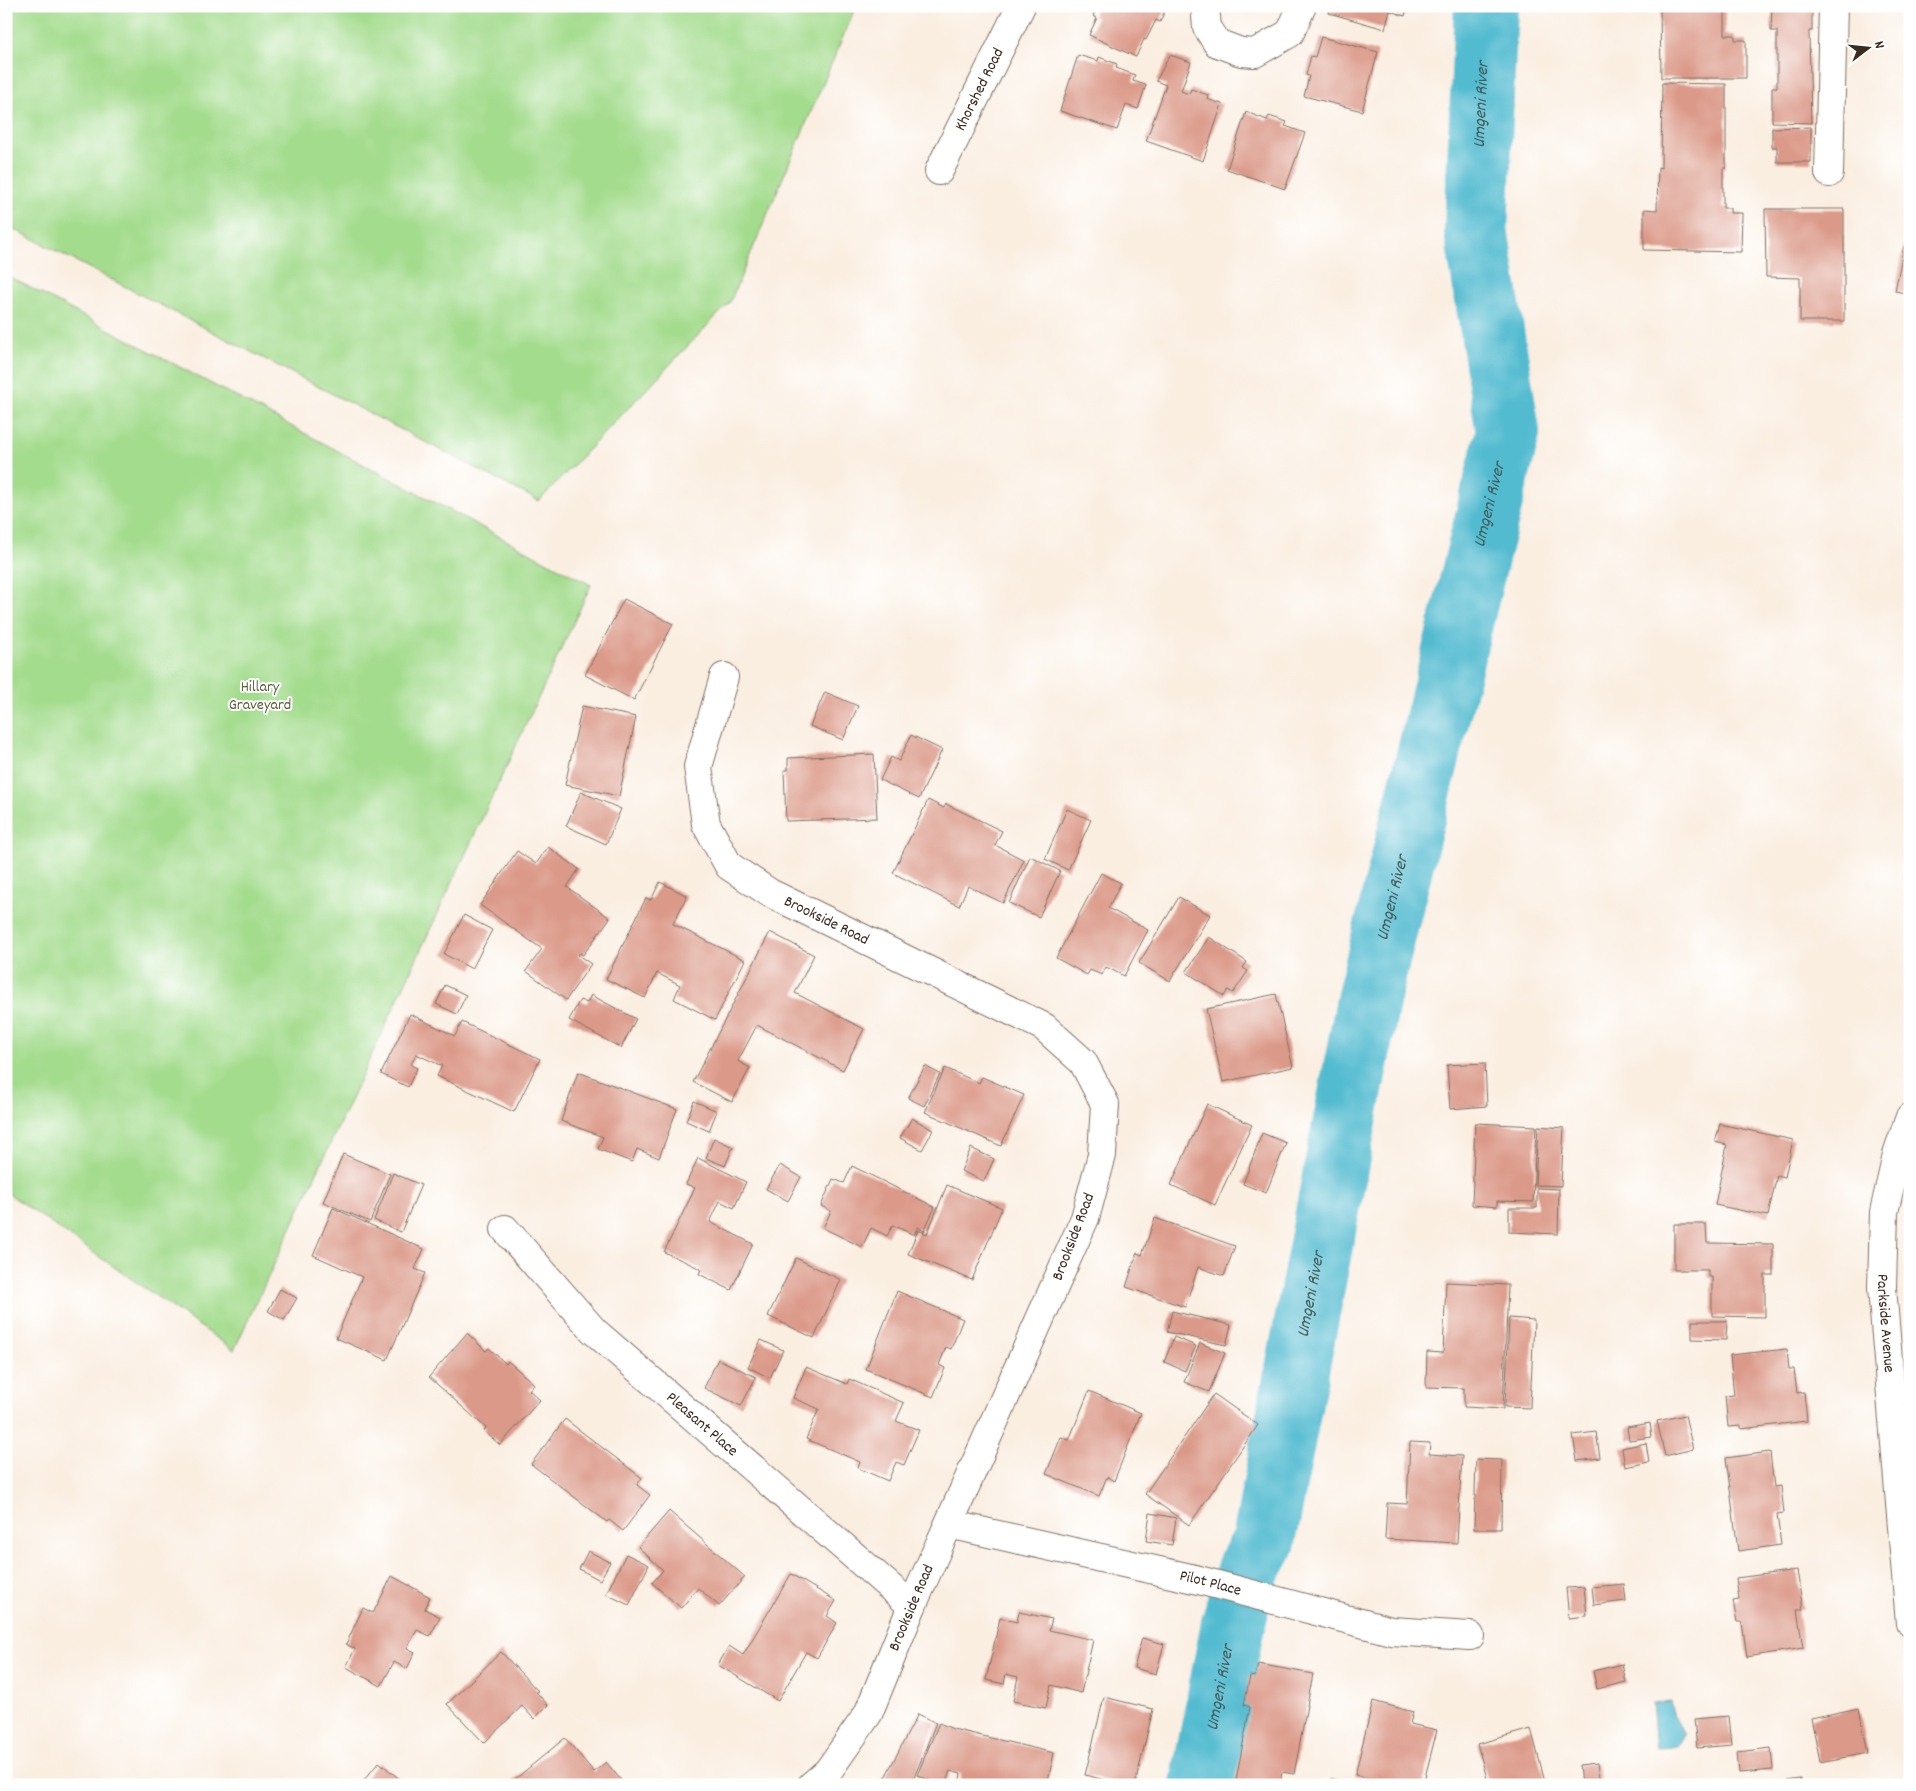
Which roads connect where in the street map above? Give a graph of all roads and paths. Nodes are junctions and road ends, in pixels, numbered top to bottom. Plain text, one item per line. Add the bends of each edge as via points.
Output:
1 (1021, 6) edge
2 (1205, 6) edge
3 (1302, 6) edge
4 (1833, 6) edge
5 (939, 171) dead end
6 (1829, 173) dead end
7 (724, 677) dead end
8 (1910, 1116) edge
9 (505, 1229) dead end
10 (949, 1524) junction
11 (912, 1606) junction
12 (1910, 1623) edge
13 (1470, 1636) dead end
14 (812, 1785) edge

1 - 5 street, Khorshed Road
2 - 3 street via 1207,27 1217,43 1241,52 1255,53 1290,34
4 - 6 street
7 - 10 street, Brookside Road via 698,767 706,824 729,866 770,893 1044,1027 1083,1062 1105,1104 1102,1154 1085,1218
8 - 12 street, Parkside Avenue via 1884,1212 1882,1288
9 - 11 street, Pleasant Place via 594,1331
10 - 11 street, Brookside Road
10 - 13 street, Pilot Place via 1199,1580 1391,1631
11 - 14 street, Brookside Road via 868,1714 828,1771

